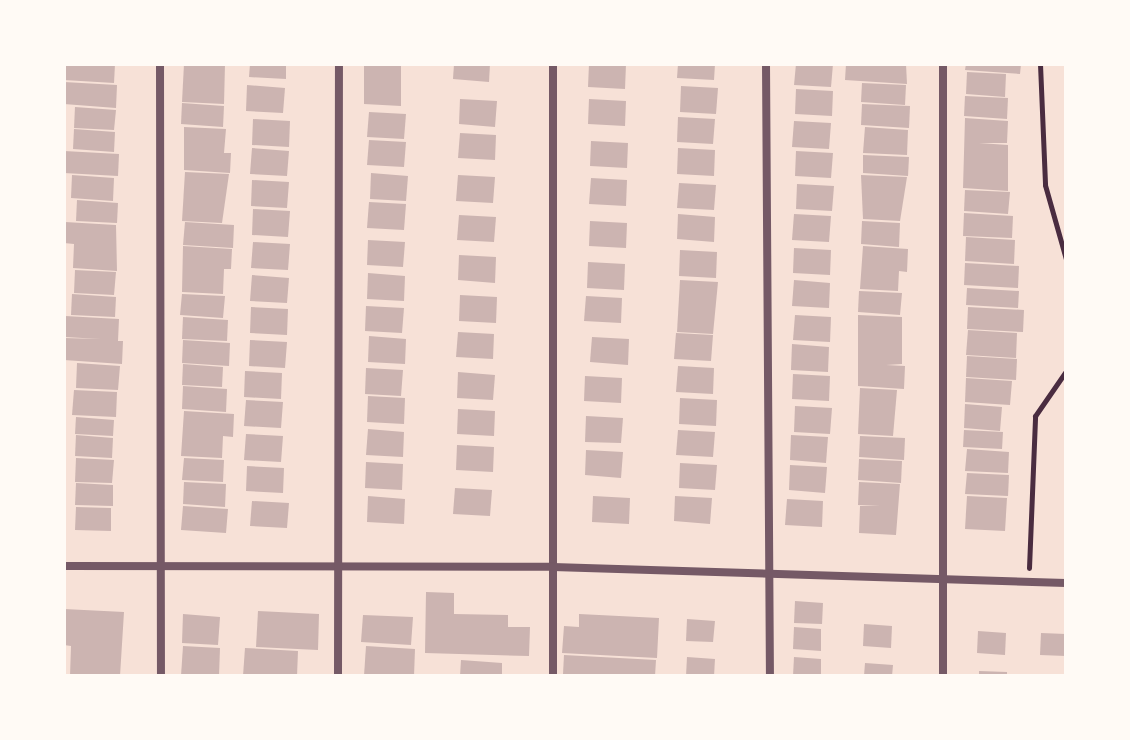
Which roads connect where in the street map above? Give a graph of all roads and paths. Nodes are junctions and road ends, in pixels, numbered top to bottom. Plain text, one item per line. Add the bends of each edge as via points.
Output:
1 (160, 64) edge
2 (339, 64) edge
3 (553, 64) edge
4 (766, 64) edge
5 (943, 64) edge
6 (1040, 64) edge
7 (1066, 259) edge
8 (1066, 371) edge
9 (64, 566) edge
10 (338, 566) junction
11 (161, 567) junction
12 (553, 567) junction
13 (769, 571) junction
14 (943, 578) junction
15 (1028, 581) junction
16 (1066, 583) edge
17 (161, 676) edge
18 (338, 676) edge
19 (553, 676) edge
20 (770, 676) edge
21 (943, 676) edge

1 - 11 street
2 - 10 street
3 - 12 street
4 - 13 street
5 - 14 street
6 - 7 path via 1045,185
8 - 15 path via 1035,416
9 - 11 street
10 - 11 street
10 - 12 street
10 - 18 street
11 - 17 street
12 - 13 street
12 - 19 street
13 - 14 street
13 - 20 street
14 - 15 street
14 - 21 street
15 - 16 street

